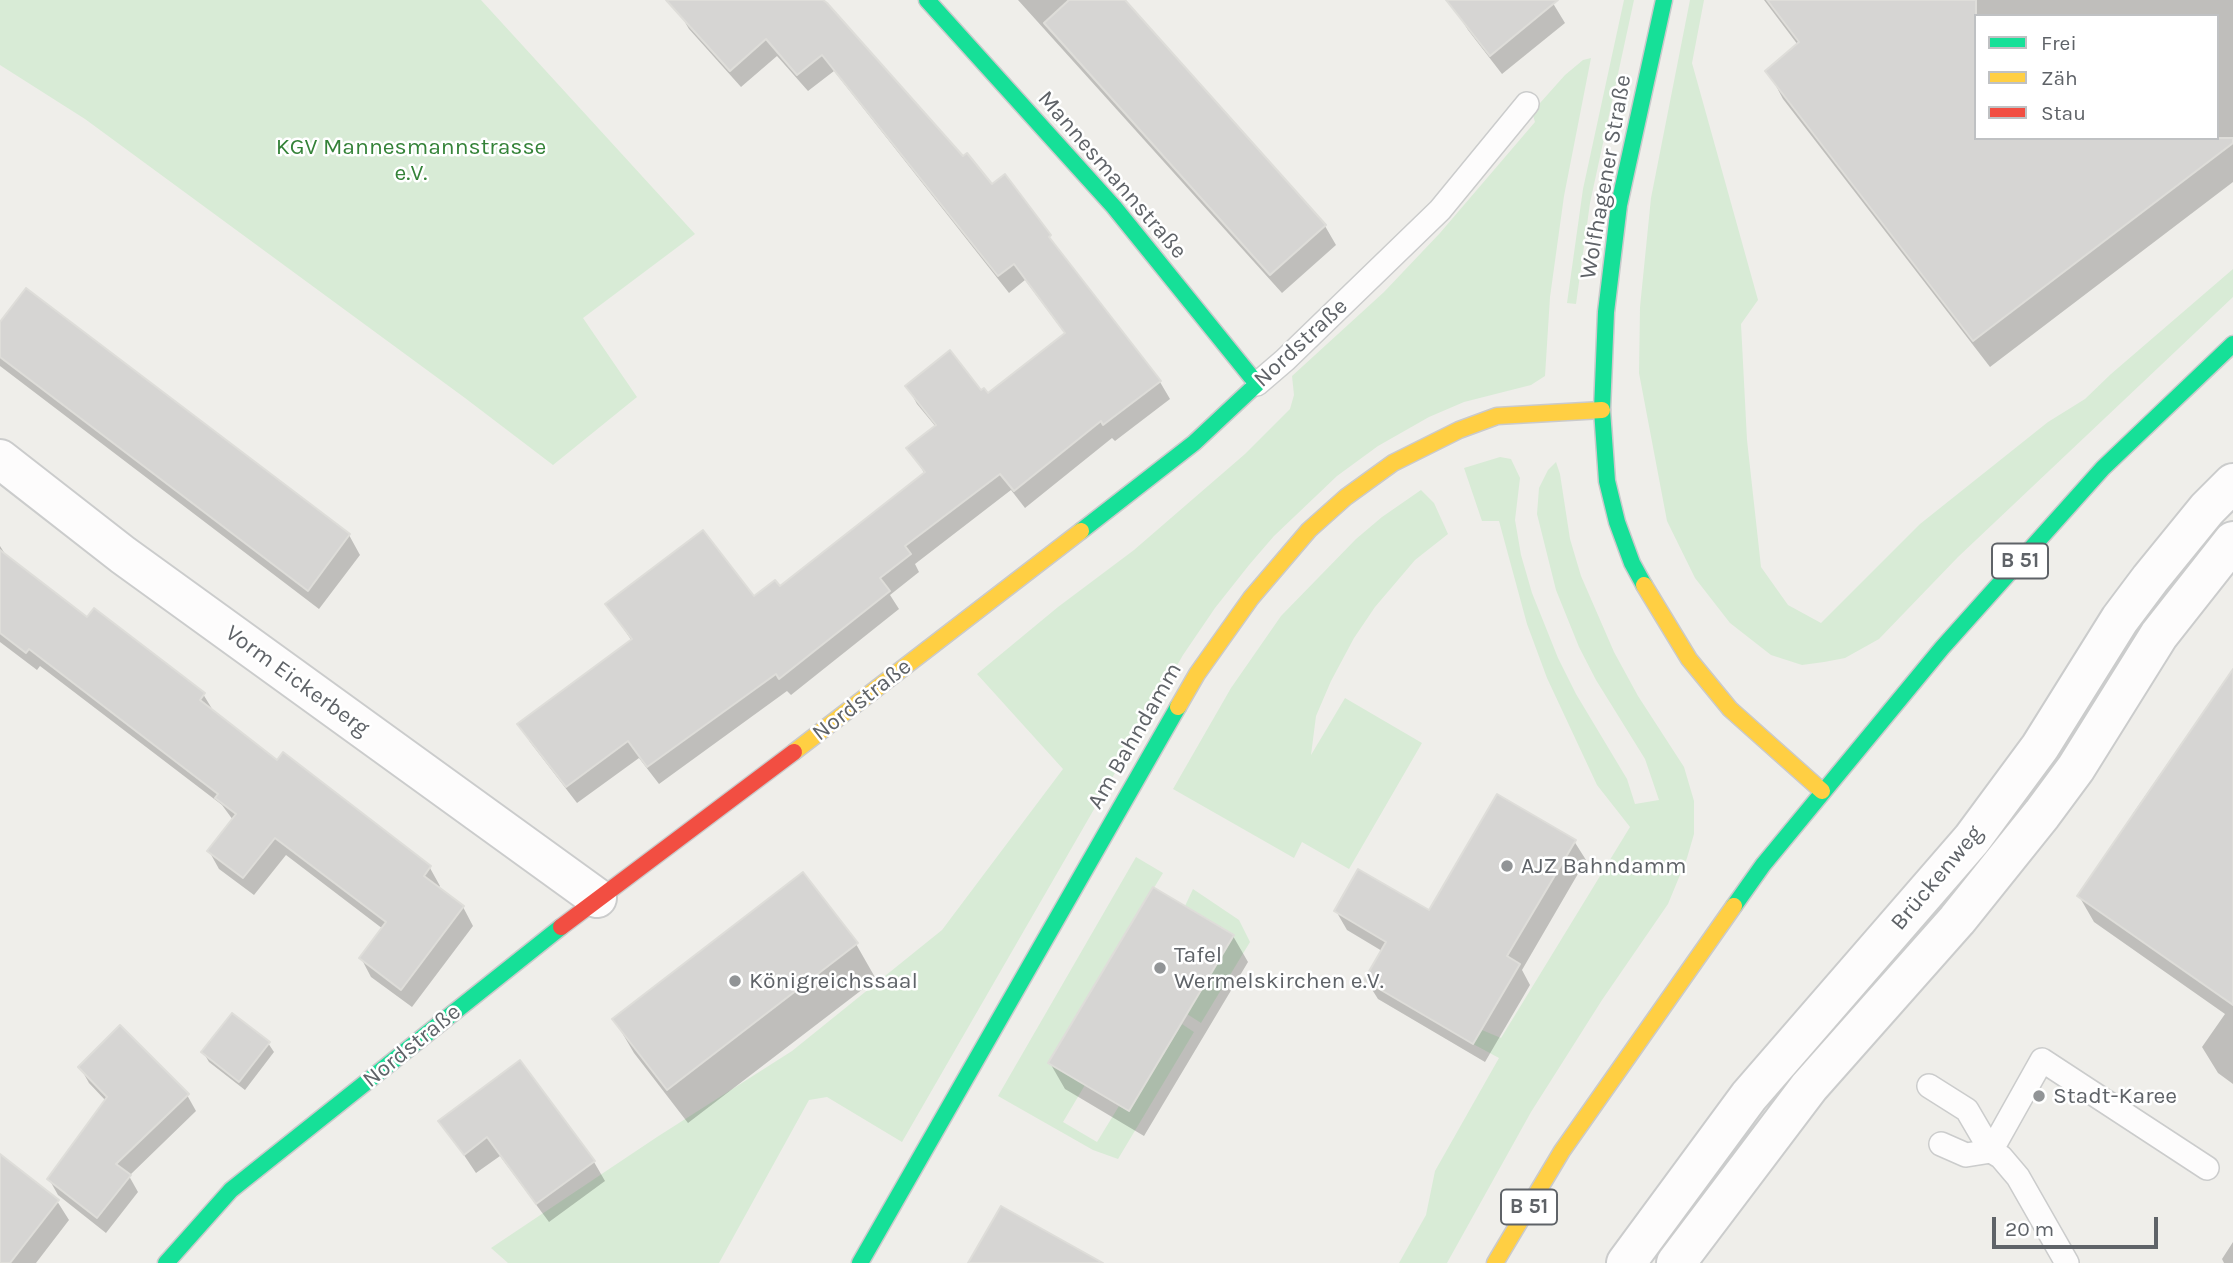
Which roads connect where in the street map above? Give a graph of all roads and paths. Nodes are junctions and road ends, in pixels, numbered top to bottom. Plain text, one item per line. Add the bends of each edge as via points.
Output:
1 (927, 0) edge
2 (1664, 0) edge
3 (1527, 104) dead end
4 (2233, 344) edge
5 (1257, 384) junction
6 (1602, 410) junction
7 (0, 459) edge
8 (2233, 483) edge
9 (2233, 541) edge
10 (1822, 791) junction
11 (597, 898) junction
12 (1929, 1086) dead end
13 (1941, 1144) dead end
14 (1991, 1151) junction
15 (2207, 1168) dead end
16 (166, 1263) edge
17 (860, 1263) edge
18 (1495, 1263) edge
19 (1626, 1263) edge
20 (1676, 1263) edge
21 (2067, 1263) edge

1 - 5 street, Mannesmannstraße via 1114,206
2 - 6 street, Wolfhagener Straße via 1619,205 1606,312
3 - 5 lane, Nordstraße via 1440,210
4 - 10 street, B 51 via 2103,468
5 - 11 street, Nordstraße via 1194,443 813,738
6 - 10 street, Wolfhagener Straße via 1606,481 1616,522 1657,610 1730,709
6 - 17 street, Am Bahndamm via 1510,414 1459,430 1393,463 1346,497 1301,539 1251,598 1197,674
7 - 11 street, Vorm Eickerberg via 123,555
8 - 19 street, Brückenweg via 2120,619 2040,747 1972,839 1749,1096
9 - 20 street, Brückenweg via 2160,635 2076,768 2012,854 1809,1087
10 - 18 street, B 51 via 1763,864 1562,1151
11 - 16 street, Nordstraße via 231,1190
12 - 14 lane via 1967,1110
13 - 14 lane via 1966,1155
14 - 15 lane via 2042,1060
14 - 21 lane via 2018,1177

